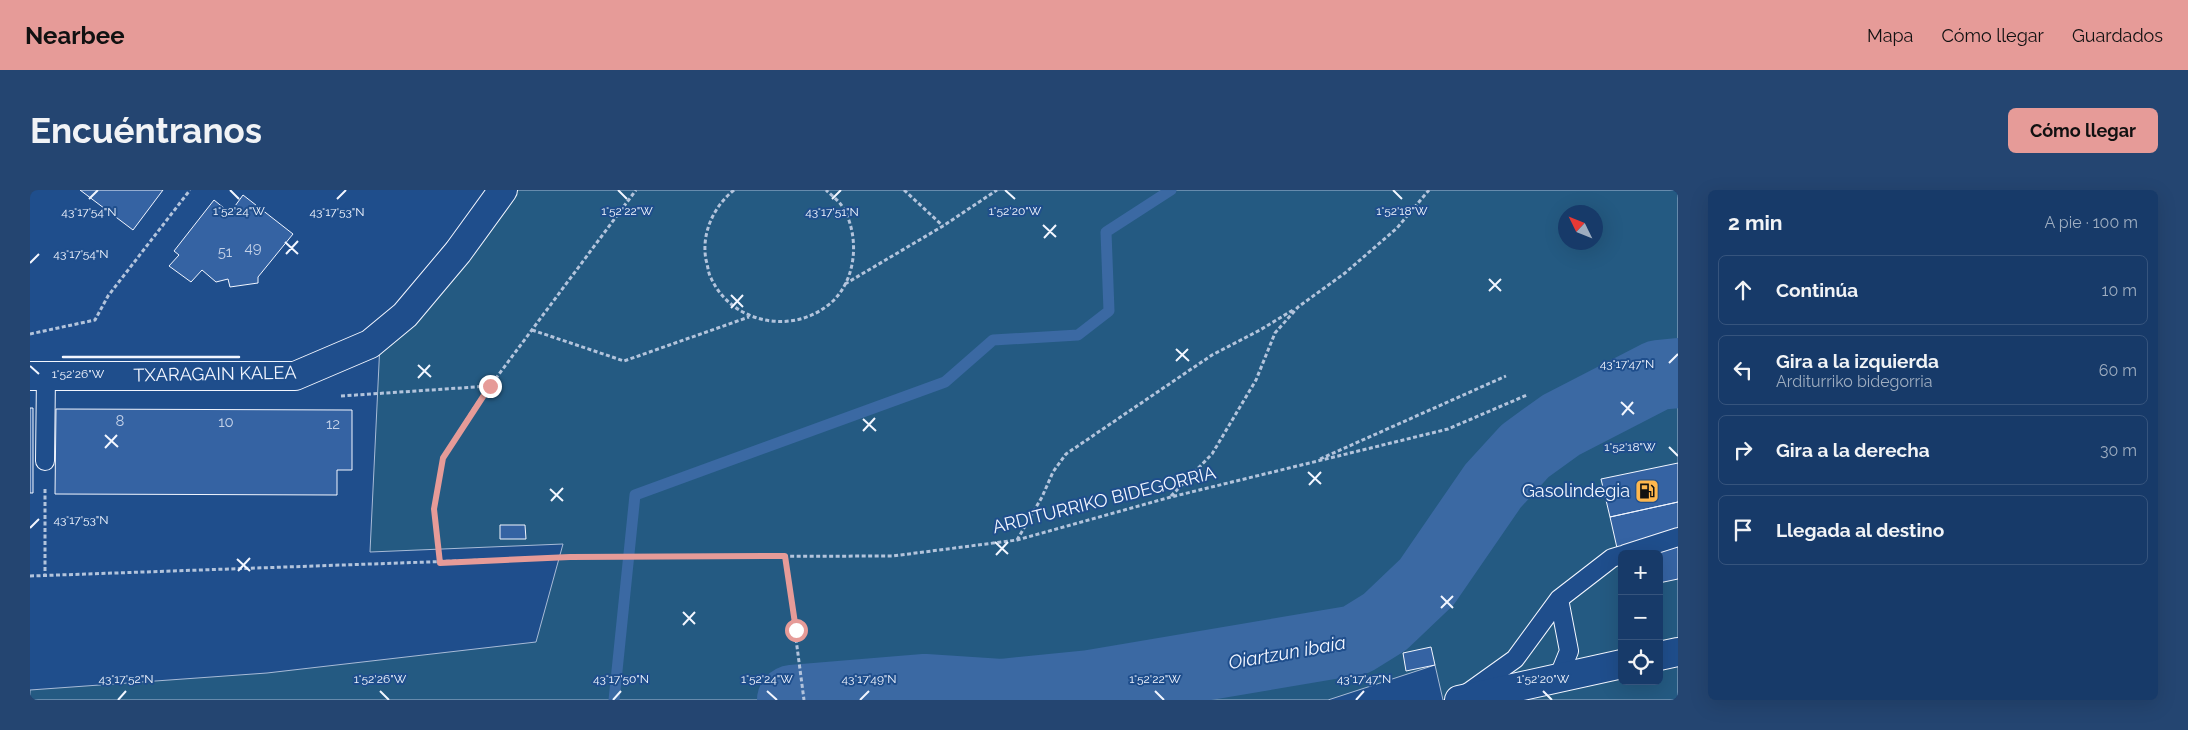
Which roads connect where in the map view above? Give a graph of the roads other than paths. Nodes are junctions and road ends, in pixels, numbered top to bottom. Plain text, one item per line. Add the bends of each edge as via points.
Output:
1 (503, 190) edge
2 (38, 375) edge
3 (45, 461) road end
4 (1678, 537) edge
5 (1636, 550) edge
6 (1618, 556) edge
7 (1559, 599) junction
8 (1678, 652) edge
9 (1663, 655) edge
10 (1618, 665) edge
11 (1558, 678) junction
12 (1458, 700) edge

1 - 2 street, TXARAGAIN KALEA via 458,252 405,315 370,344 332,362 295,376
2 - 3 lane
4 - 5 lane
6 - 7 lane
7 - 11 lane via 1569,651
7 - 12 lane via 1515,659
8 - 9 street
10 - 11 street
11 - 12 street

